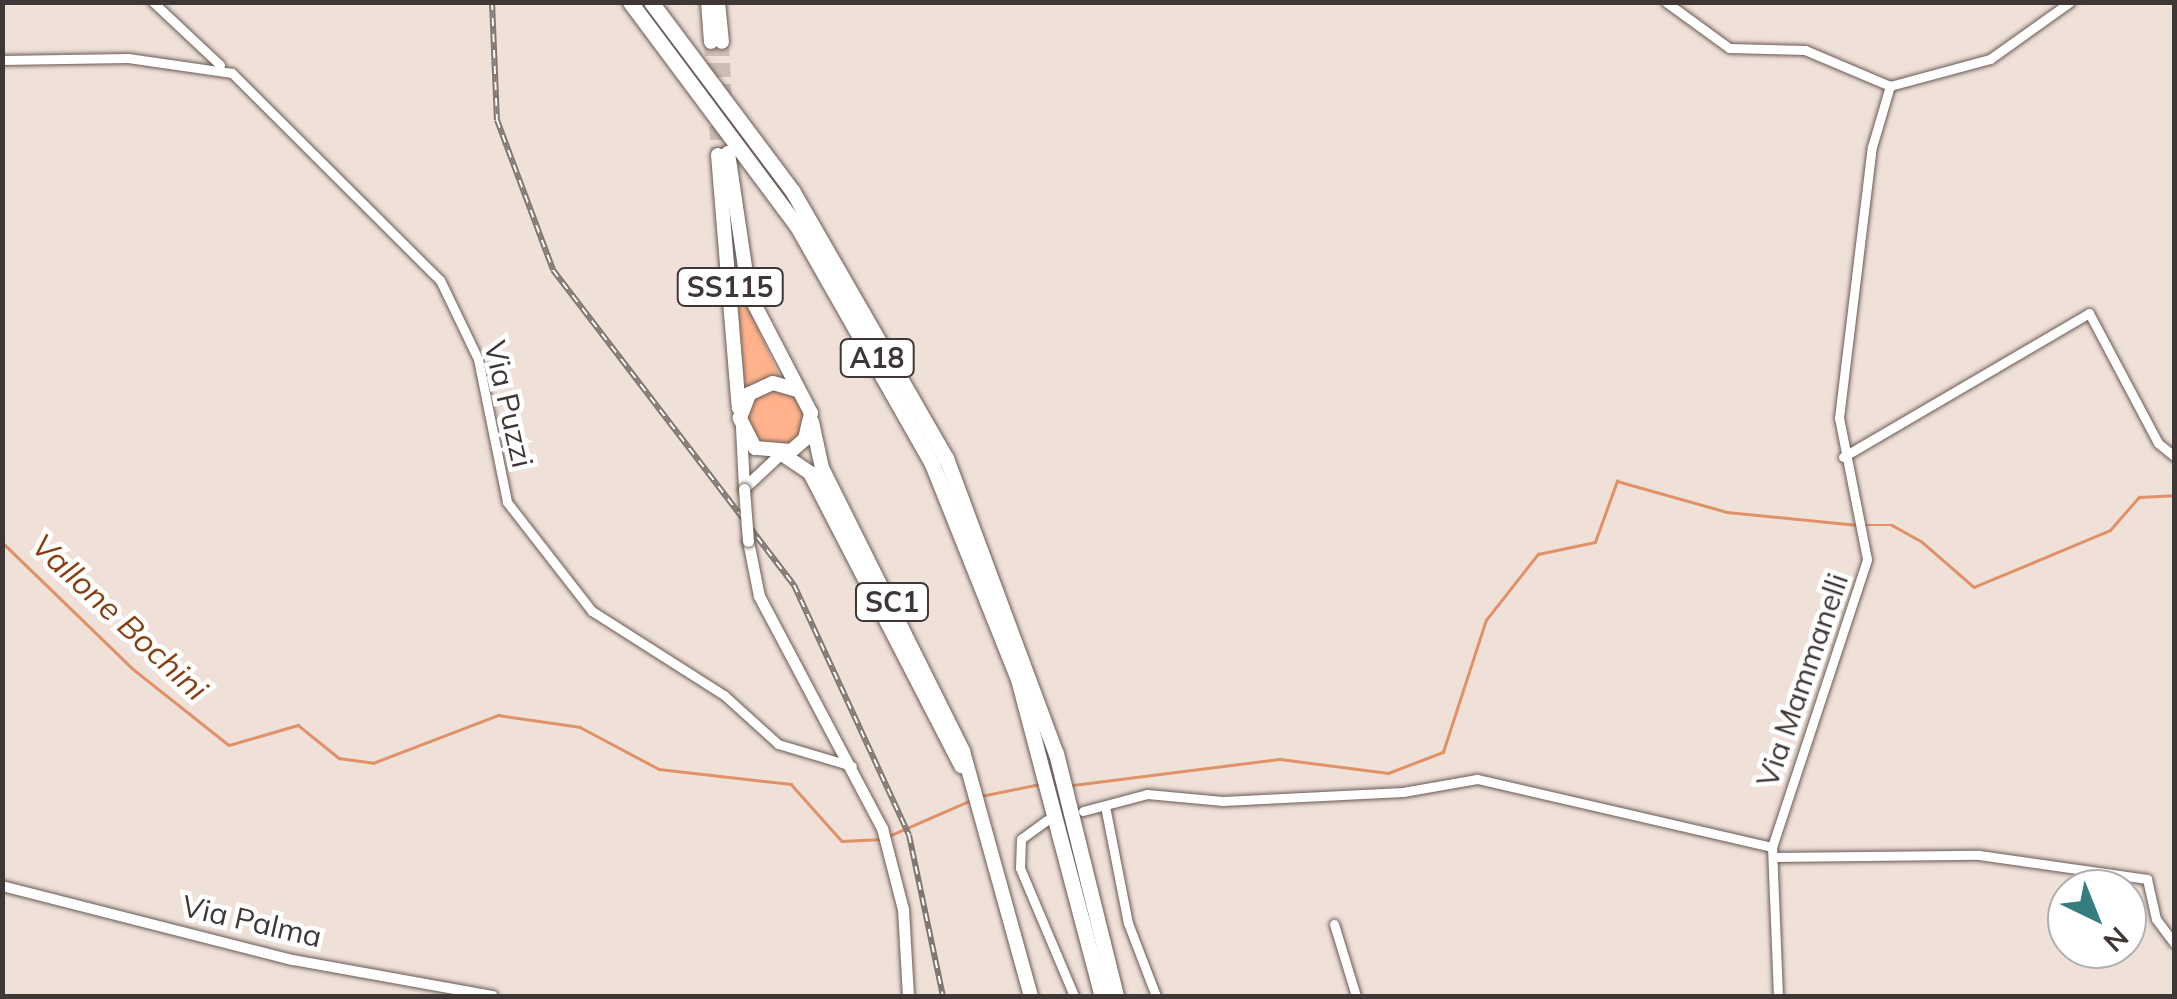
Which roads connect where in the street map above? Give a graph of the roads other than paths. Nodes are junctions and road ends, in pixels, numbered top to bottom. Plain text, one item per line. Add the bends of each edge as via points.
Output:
1 (153, 2) edge
2 (630, 2) edge
3 (651, 2) edge
4 (708, 2) edge
5 (718, 2) edge
6 (1666, 2) edge
7 (2070, 2) edge
8 (2, 60) edge
9 (220, 65) junction
10 (1890, 86) junction
11 (798, 390) junction
12 (812, 422) junction
13 (740, 423) junction
14 (780, 454) junction
15 (2174, 456) edge
16 (1843, 457) junction
17 (744, 490) junction
18 (1049, 755) junction
19 (855, 766) junction
20 (972, 784) junction
21 (1059, 794) junction
22 (1105, 806) junction
23 (1083, 812) dead end
24 (1047, 820) dead end
25 (1772, 852) junction
26 (2, 886) edge
27 (1334, 924) dead end
28 (2174, 942) edge
29 (1023, 970) junction
30 (493, 996) edge
31 (908, 996) edge
32 (1022, 996) edge
33 (1031, 996) edge
34 (1074, 996) edge
35 (1102, 996) edge
36 (1116, 996) edge
37 (1156, 996) edge
38 (1356, 996) edge
39 (1778, 996) edge

1 - 9 street, Via Puzzi
2 - 18 highway, A18 via 853,313 954,515
3 - 18 highway, A18 via 866,305 946,458
4 - 5 main road via 716,42
6 - 10 street via 1729,48 1790,46
7 - 10 street via 1990,60
8 - 9 street
9 - 19 street, Via Puzzi via 440,280 478,359 506,502 592,611 724,695 778,744
10 - 16 street, Via Mammanelli via 1872,147 1839,418
11 - 12 main road
11 - 13 main road via 764,384
11 - 13 main road, SS115 via 749,294 723,154
12 - 14 main road via 805,439
12 - 20 main road, SC1 via 822,468 943,704
13 - 14 main road via 754,448
13 - 17 main road
14 - 17 main road
14 - 20 main road, SC1 via 810,473
15 - 16 street via 2158,443 2089,312
16 - 25 street, Via Mammanelli via 1866,538 1862,585
17 - 19 main road, bridge via 759,596
18 - 21 highway, A18
19 - 31 main road via 889,853
20 - 29 main road
21 - 35 highway, A18
21 - 36 highway, A18
22 - 23 street
22 - 25 street via 1147,794 1223,801 1403,792 1477,778
22 - 37 street via 1128,923
24 - 34 street via 1022,840 1020,868
25 - 28 street via 1979,855 2147,879 2156,919
25 - 39 street, Via Mammanelli
26 - 30 street, Via Palma via 293,960
27 - 38 street
29 - 32 main road
29 - 33 main road

